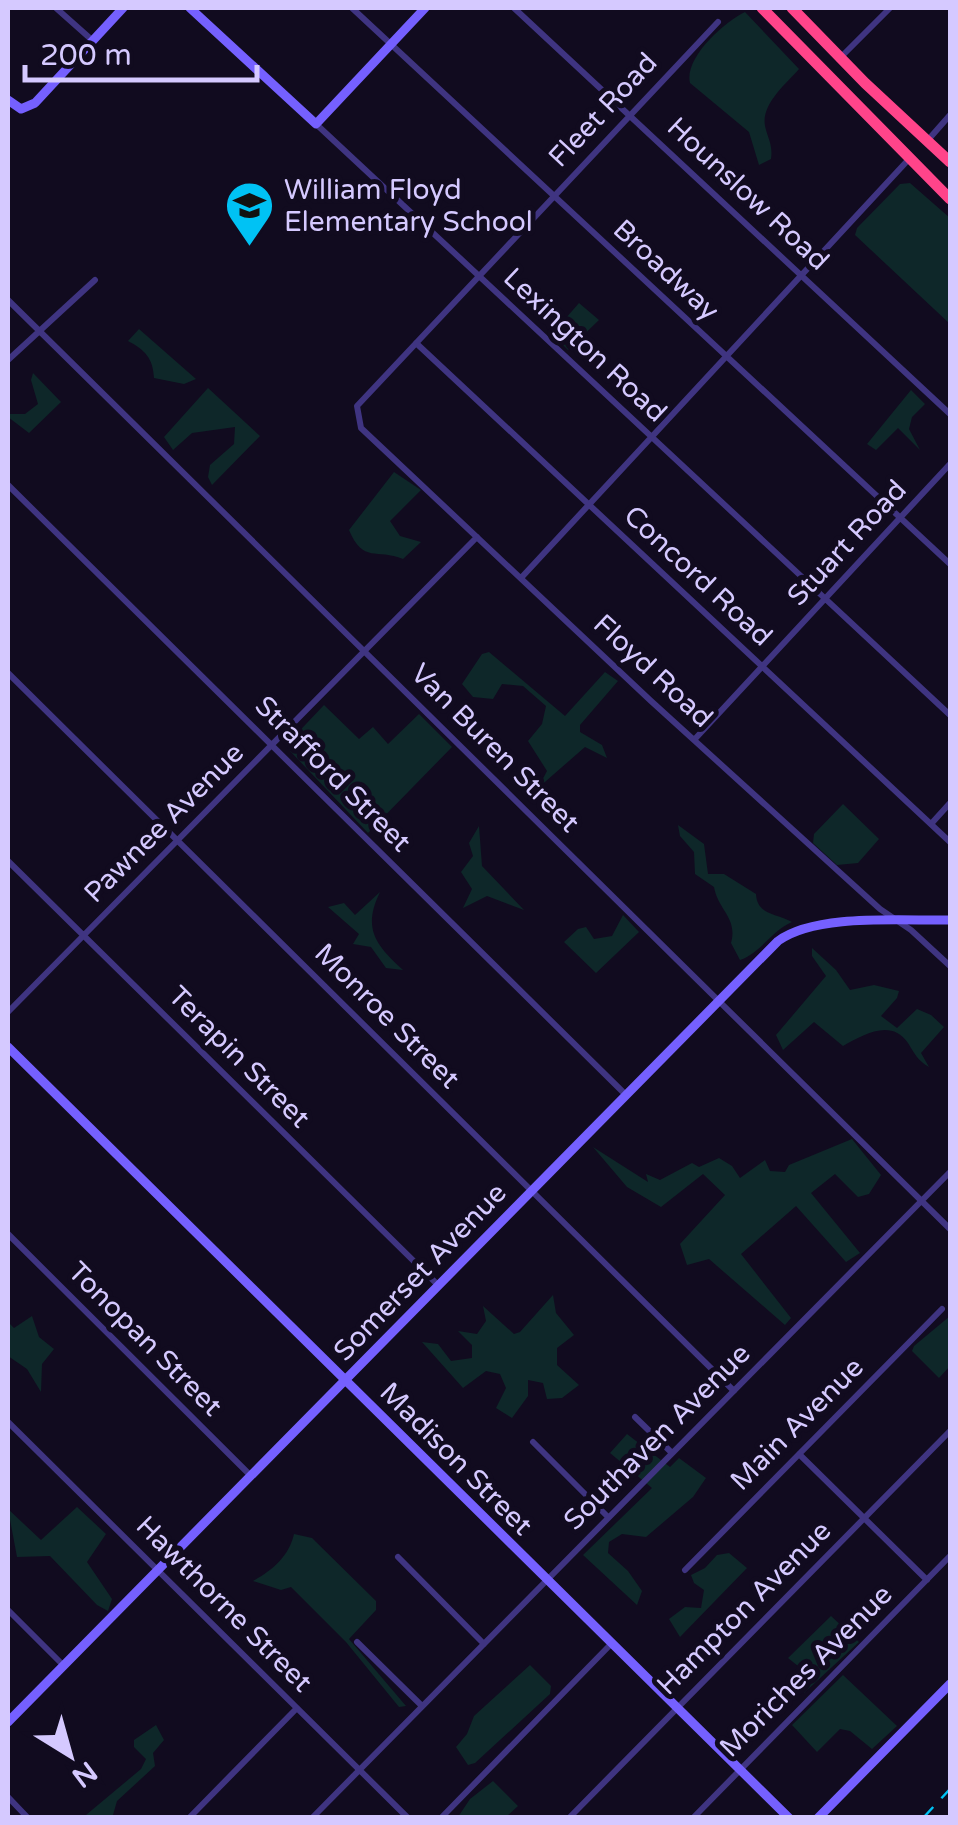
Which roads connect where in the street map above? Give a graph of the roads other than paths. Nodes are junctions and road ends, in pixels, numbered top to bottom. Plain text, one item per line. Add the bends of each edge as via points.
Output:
1 (56, 8) edge
2 (122, 8) edge
3 (190, 8) edge
4 (352, 8) edge
5 (425, 8) edge
6 (514, 8) edge
7 (762, 8) edge
8 (792, 8) edge
9 (890, 8) edge
10 (718, 22) dead end
11 (92, 40) junction
12 (392, 43) junction
13 (840, 58) junction
14 (8, 100) edge
15 (630, 114) junction
16 (950, 115) edge
17 (316, 124) junction
18 (926, 141) junction
19 (910, 158) junction
20 (950, 162) edge
21 (553, 196) junction
22 (950, 199) edge
23 (801, 275) junction
24 (479, 276) junction
25 (95, 280) dead end
26 (8, 300) edge
27 (40, 330) junction
28 (416, 343) junction
29 (726, 356) junction
30 (8, 360) edge
31 (358, 406) joint
32 (950, 414) edge
33 (651, 437) junction
34 (950, 464) edge
35 (8, 485) edge
36 (588, 504) junction
37 (901, 518) junction
38 (477, 536) junction
39 (950, 564) edge
40 (520, 578) junction
41 (826, 598) junction
42 (363, 650) junction
43 (762, 667) junction
44 (8, 673) edge
45 (950, 715) edge
46 (694, 740) junction
47 (272, 745) junction
48 (950, 803) edge
49 (931, 824) junction
50 (178, 840) junction
51 (950, 842) edge
52 (8, 861) edge
53 (950, 920) edge
54 (897, 921) junction
55 (84, 936) junction
56 (950, 966) edge
57 (719, 1001) junction
58 (8, 1012) edge
59 (8, 1047) edge
60 (626, 1095) junction
61 (950, 1172) edge
62 (532, 1191) junction
63 (922, 1200) junction
64 (950, 1228) edge
65 (8, 1234) edge
66 (439, 1286) junction
67 (942, 1310) dead end
68 (345, 1381) junction
69 (734, 1391) junction
70 (635, 1416) dead end
71 (8, 1422) edge
72 (950, 1431) edge
73 (533, 1442) dead end
74 (672, 1453) junction
75 (799, 1454) junction
76 (250, 1475) junction
77 (608, 1517) junction
78 (865, 1518) junction
79 (950, 1556) edge
80 (398, 1557) dead end
81 (158, 1570) junction
82 (684, 1570) dead end
83 (548, 1580) junction
84 (928, 1580) junction
85 (8, 1610) edge
86 (357, 1642) dead end
87 (612, 1643) junction
88 (484, 1644) junction
89 (63, 1665) junction
90 (950, 1684) edge
91 (422, 1706) junction
92 (297, 1708) junction
93 (677, 1708) junction
94 (8, 1722) edge
95 (359, 1769) junction
96 (740, 1770) junction
97 (8, 1797) edge
98 (28, 1818) edge
99 (189, 1818) edge
100 (312, 1818) edge
101 (408, 1818) edge
102 (441, 1818) edge
103 (569, 1818) edge
104 (693, 1818) edge
105 (789, 1818) edge
106 (818, 1818) edge

1 - 11 street
2 - 11 street
3 - 17 street, Lexington Road
4 - 12 street, Broadway
5 - 12 street
6 - 15 street, Hounslow Road
7 - 19 highway
8 - 13 highway
9 - 13 street
10 - 15 street, Fleet Road
11 - 14 street via 27,109
12 - 17 street
12 - 21 street, Broadway
13 - 18 highway
15 - 21 street, Fleet Road
15 - 23 street, Hounslow Road
16 - 18 street
17 - 24 street, Lexington Road
18 - 20 highway
19 - 22 highway
19 - 23 street
21 - 24 street, Fleet Road
21 - 29 street, Broadway
23 - 29 street
23 - 32 street, Hounslow Road
24 - 28 street, Fleet Road
24 - 33 street, Lexington Road
25 - 27 street
26 - 27 street, Van Buren Street
27 - 30 street
27 - 42 street, Van Buren Street
28 - 31 street, Fleet Road
28 - 36 street, Concord Road
29 - 33 street
29 - 37 street, Broadway
31 - 38 street, Floyd Road via 361,428
33 - 36 street
33 - 41 street, Lexington Road
34 - 37 street, Stuart Road
35 - 47 street, Strafford Street
36 - 40 street
36 - 43 street, Concord Road
37 - 39 street, Broadway
37 - 41 street, Stuart Road
38 - 40 street, Floyd Road
38 - 42 street, Pawnee Avenue
40 - 46 street, Floyd Road
41 - 43 street, Stuart Road
41 - 45 street, Lexington Road
42 - 47 street, Pawnee Avenue
42 - 57 street, Van Buren Street
43 - 46 street, Stuart Road
43 - 49 street, Concord Road
44 - 50 street, Monroe Street
46 - 54 street, Floyd Road
47 - 50 street, Pawnee Avenue
47 - 60 street, Strafford Street
48 - 49 street
49 - 51 street, Concord Road
50 - 55 street, Pawnee Avenue
50 - 62 street, Monroe Street
52 - 55 street, Terapin Street
53 - 54 street
54 - 56 street, Floyd Road
54 - 57 street, Somerset Avenue via 794,931
55 - 58 street, Pawnee Avenue
55 - 66 street, Terapin Street
57 - 60 street, Somerset Avenue
57 - 63 street, Van Buren Street
59 - 68 street, Madison Street
60 - 62 street, Somerset Avenue
61 - 63 street, Southaven Avenue
62 - 66 street, Somerset Avenue
62 - 69 street, Monroe Street
63 - 64 street, Van Buren Street
63 - 69 street, Southaven Avenue
65 - 76 street, Tonopan Street
66 - 68 street, Somerset Avenue
67 - 75 street, Main Avenue
68 - 76 street, Somerset Avenue
68 - 83 street, Madison Street
69 - 74 street, Southaven Avenue
70 - 74 street
71 - 81 street, Hawthorne Street
72 - 78 street, Hampton Avenue
73 - 77 street
74 - 77 street, Southaven Avenue
75 - 78 street
75 - 82 street, Main Avenue
76 - 81 street, Somerset Avenue
77 - 83 street, Southaven Avenue
78 - 84 street
78 - 93 street, Hampton Avenue
79 - 84 street, Moriches Avenue
80 - 88 street
81 - 89 street, Somerset Avenue
81 - 92 street, Hawthorne Street
83 - 87 street, Madison Street
83 - 88 street, Southaven Avenue
84 - 96 street, Moriches Avenue
85 - 89 street
86 - 91 street
87 - 93 street, Madison Street
87 - 102 street
88 - 91 street, Southaven Avenue
89 - 94 street, Somerset Avenue
90 - 106 street
91 - 95 street, Southaven Avenue
92 - 95 street, Hawthorne Street
92 - 99 street
93 - 96 street, Madison Street
93 - 103 street, Hampton Avenue
95 - 100 street, Southaven Avenue
95 - 101 street, Hawthorne Street
96 - 104 street, Moriches Avenue
96 - 105 street, Madison Street
97 - 98 street

